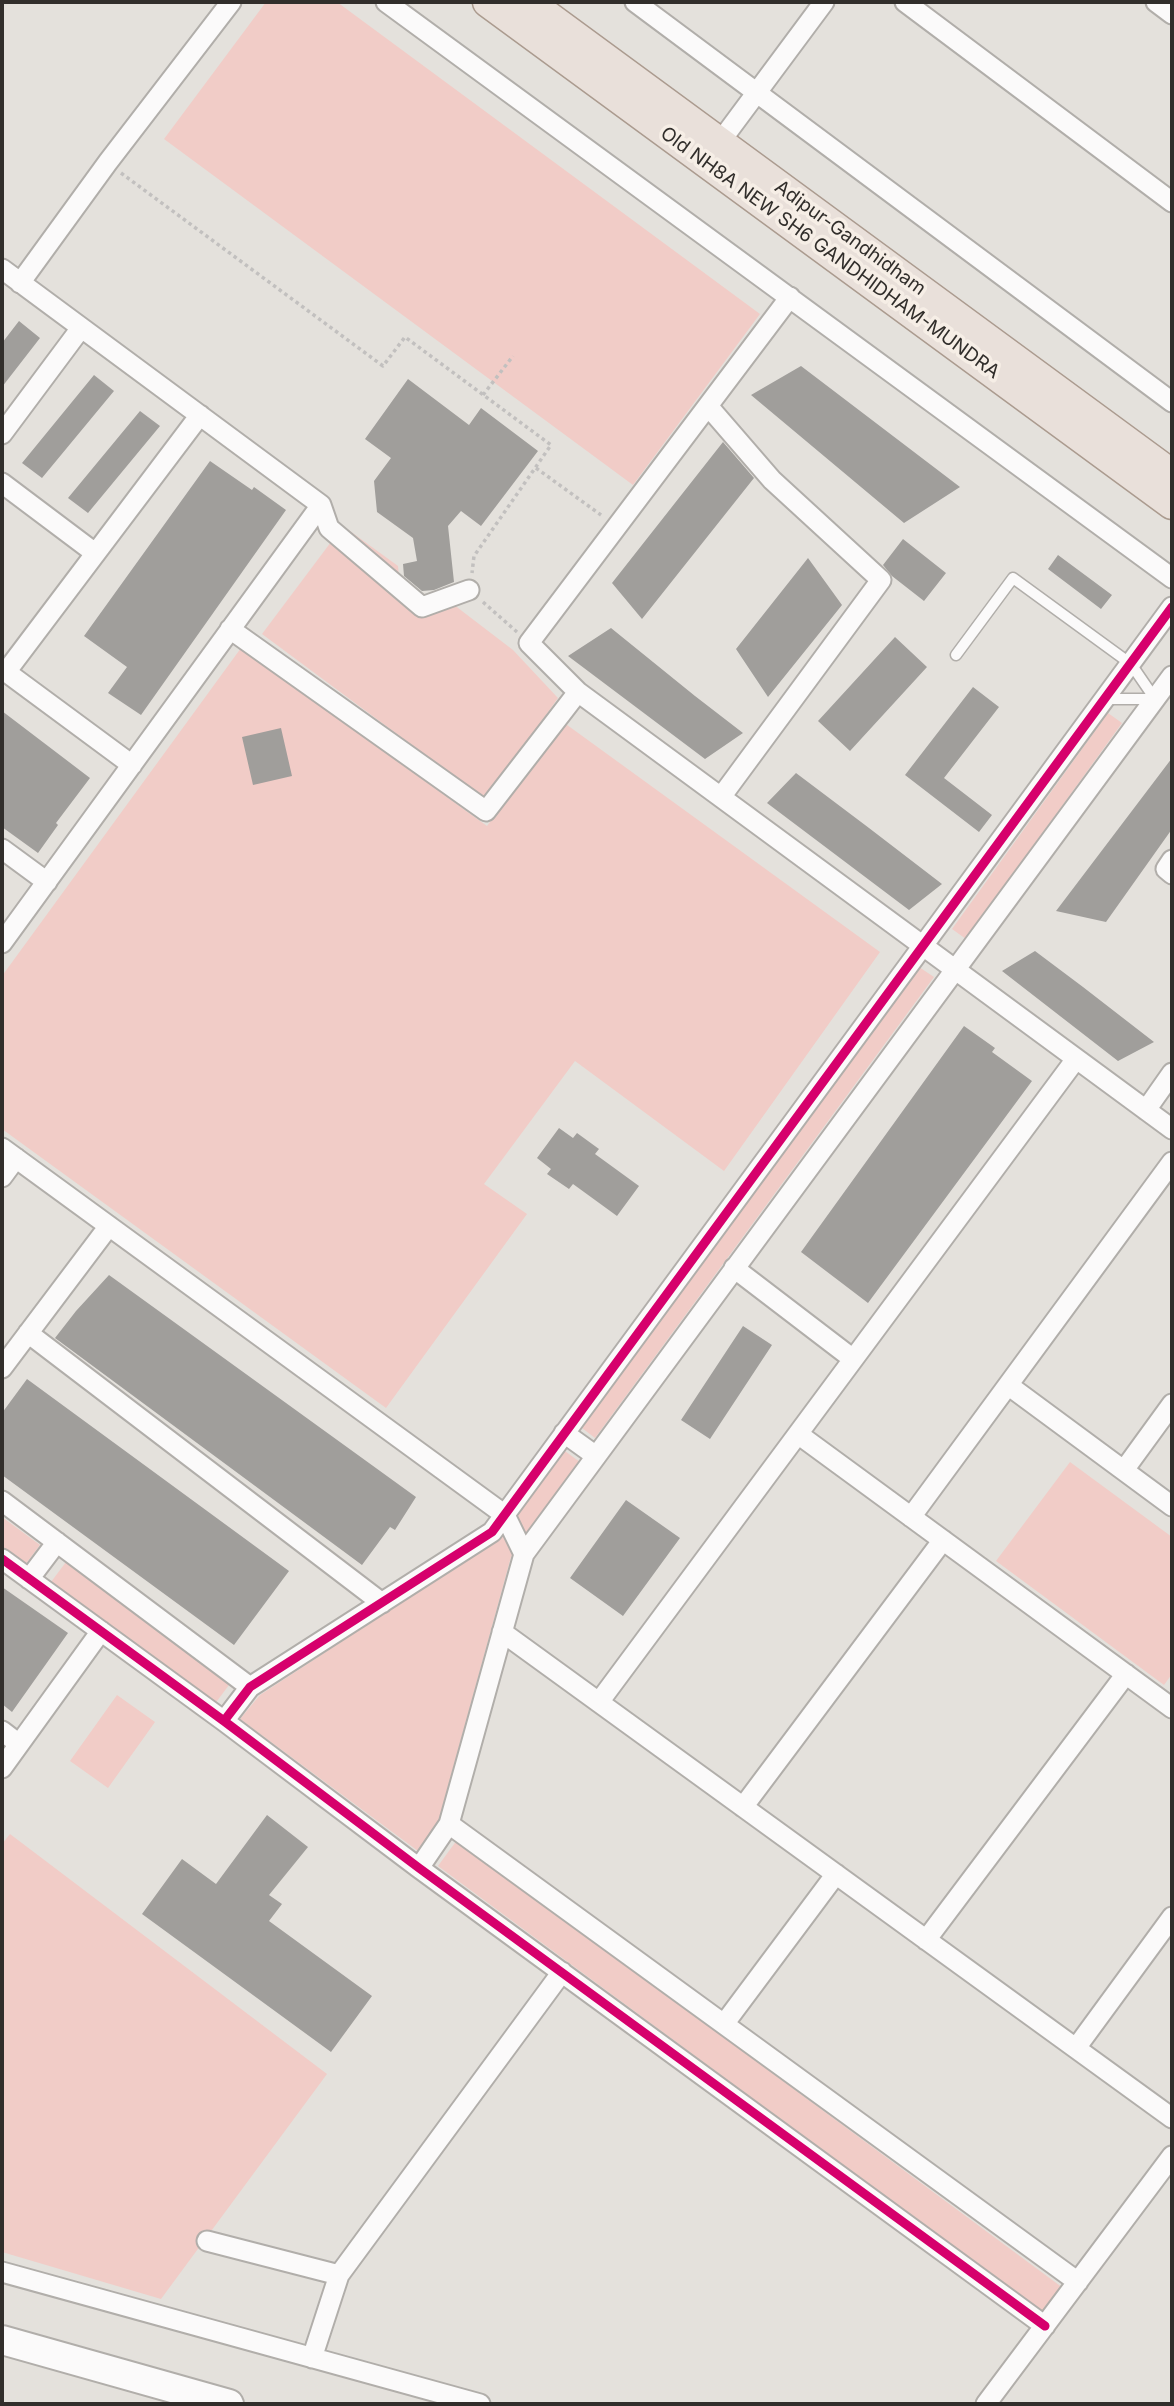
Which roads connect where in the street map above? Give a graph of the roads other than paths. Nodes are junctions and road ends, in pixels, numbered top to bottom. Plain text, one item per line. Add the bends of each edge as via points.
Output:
1 (231, 2) edge
2 (386, 2) edge
3 (488, 2) edge
4 (528, 2) edge
5 (635, 2) edge
6 (824, 2) edge
7 (905, 2) edge
8 (1156, 2) edge
9 (1172, 14) edge
10 (757, 92) junction
11 (720, 142) junction
12 (1172, 202) edge
13 (2, 269) edge
14 (20, 283) junction
15 (790, 297) junction
16 (81, 328) junction
17 (1172, 402) edge
18 (708, 406) junction
19 (200, 415) junction
20 (2, 434) edge
21 (1172, 475) edge
22 (2, 484) edge
23 (1172, 504) edge
24 (321, 505) junction
25 (95, 553) junction
26 (1172, 578) edge
27 (469, 590) road end
28 (1172, 607) edge
29 (230, 629) junction
30 (956, 655) dead end
31 (1130, 664) junction
32 (4, 670) edge
33 (1172, 676) edge
34 (578, 692) junction
35 (1104, 699) junction
36 (1155, 699) junction
37 (132, 765) junction
38 (721, 797) junction
39 (2, 849) edge
40 (1172, 860) edge
41 (1172, 874) edge
42 (47, 882) junction
43 (2, 943) edge
44 (922, 946) junction
45 (955, 970) junction
46 (1076, 1059) junction
47 (1172, 1073) edge
48 (1146, 1110) junction
49 (1172, 1129) edge
50 (9, 1153) edge
51 (1172, 1162) edge
52 (2, 1177) edge
53 (109, 1226) junction
54 (734, 1268) junction
55 (28, 1333) junction
56 (853, 1359) junction
57 (2, 1368) edge
58 (1009, 1385) junction
59 (1172, 1404) edge
60 (564, 1433) junction
61 (798, 1434) junction
62 (596, 1456) junction
63 (1124, 1470) junction
64 (2, 1501) edge
65 (1172, 1506) edge
66 (505, 1514) junction
67 (911, 1517) junction
68 (943, 1540) junction
69 (57, 1542) junction
70 (524, 1553) junction
71 (2, 1559) edge
72 (29, 1579) junction
73 (382, 1602) junction
74 (101, 1631) junction
75 (502, 1632) junction
76 (1126, 1674) junction
77 (250, 1687) junction
78 (599, 1702) junction
79 (1172, 1708) edge
80 (224, 1721) junction
81 (2, 1731) edge
82 (19, 1744) junction
83 (2, 1768) edge
84 (743, 1807) junction
85 (449, 1824) junction
86 (419, 1868) junction
87 (836, 1874) junction
88 (1172, 1917) edge
89 (926, 1940) junction
90 (562, 1972) junction
91 (724, 2024) junction
92 (1076, 2048) junction
93 (1172, 2118) edge
94 (1172, 2156) edge
95 (207, 2241) dead end
96 (2, 2272) edge
97 (339, 2275) junction
98 (1078, 2282) junction
99 (1045, 2326) junction
100 (2, 2340) edge
101 (312, 2358) junction
102 (229, 2404) edge
103 (480, 2404) edge
104 (986, 2404) edge

1 - 14 street
2 - 15 street
3 - 23 main road, Old NH8A NEW SH6 GANDHIDHAM-MUNDRA
4 - 11 main road, Adipur-Gandhidham
5 - 10 street
6 - 10 street
7 - 12 street
8 - 9 street
10 - 11 street
10 - 17 street
11 - 21 main road, Adipur-Gandhidham
13 - 14 street
14 - 16 street
15 - 18 street
15 - 26 street
16 - 19 street
16 - 20 street
18 - 34 street via 529,643
18 - 38 street via 772,480 881,580
19 - 24 street
19 - 25 street
22 - 25 street
24 - 27 street via 329,528 422,607
24 - 29 street
25 - 32 street
28 - 31 street
29 - 34 street via 486,811
29 - 37 street
30 - 31 lane via 1013,578
31 - 35 street
31 - 36 lane
32 - 37 street
33 - 36 street
34 - 38 street
35 - 36 lane
35 - 44 street
36 - 45 street
37 - 42 street
38 - 44 street
39 - 42 street
40 - 41 street via 1166,869
42 - 43 street
44 - 45 street
44 - 60 street
45 - 46 street
45 - 54 street
46 - 48 street
46 - 56 street
47 - 48 street
48 - 49 street
50 - 52 street
50 - 53 street
51 - 58 street
53 - 55 street
53 - 66 street
54 - 56 street
54 - 62 street
55 - 57 street
55 - 73 street
56 - 61 street
58 - 63 street
58 - 67 street
59 - 63 street
60 - 62 street
60 - 66 street
61 - 67 street
61 - 78 street
62 - 70 street
63 - 65 street
64 - 69 street
66 - 70 street
66 - 73 street via 492,1532
67 - 68 street
68 - 76 street
68 - 84 street
69 - 72 street
69 - 77 street
70 - 75 street
71 - 72 street
72 - 74 street
73 - 77 street
74 - 80 street
74 - 82 street
75 - 78 street
75 - 85 street
76 - 79 street
76 - 89 street
77 - 80 street
78 - 84 street
80 - 86 street
81 - 82 street
82 - 83 street
84 - 87 street
85 - 86 street
85 - 91 street
86 - 90 street
87 - 89 street
87 - 91 street
88 - 92 street
89 - 92 street
90 - 97 street
90 - 99 street
91 - 98 street
92 - 93 street
94 - 98 street
95 - 97 street
96 - 101 street
97 - 101 street
98 - 99 street
99 - 104 street
100 - 102 street
101 - 103 street

